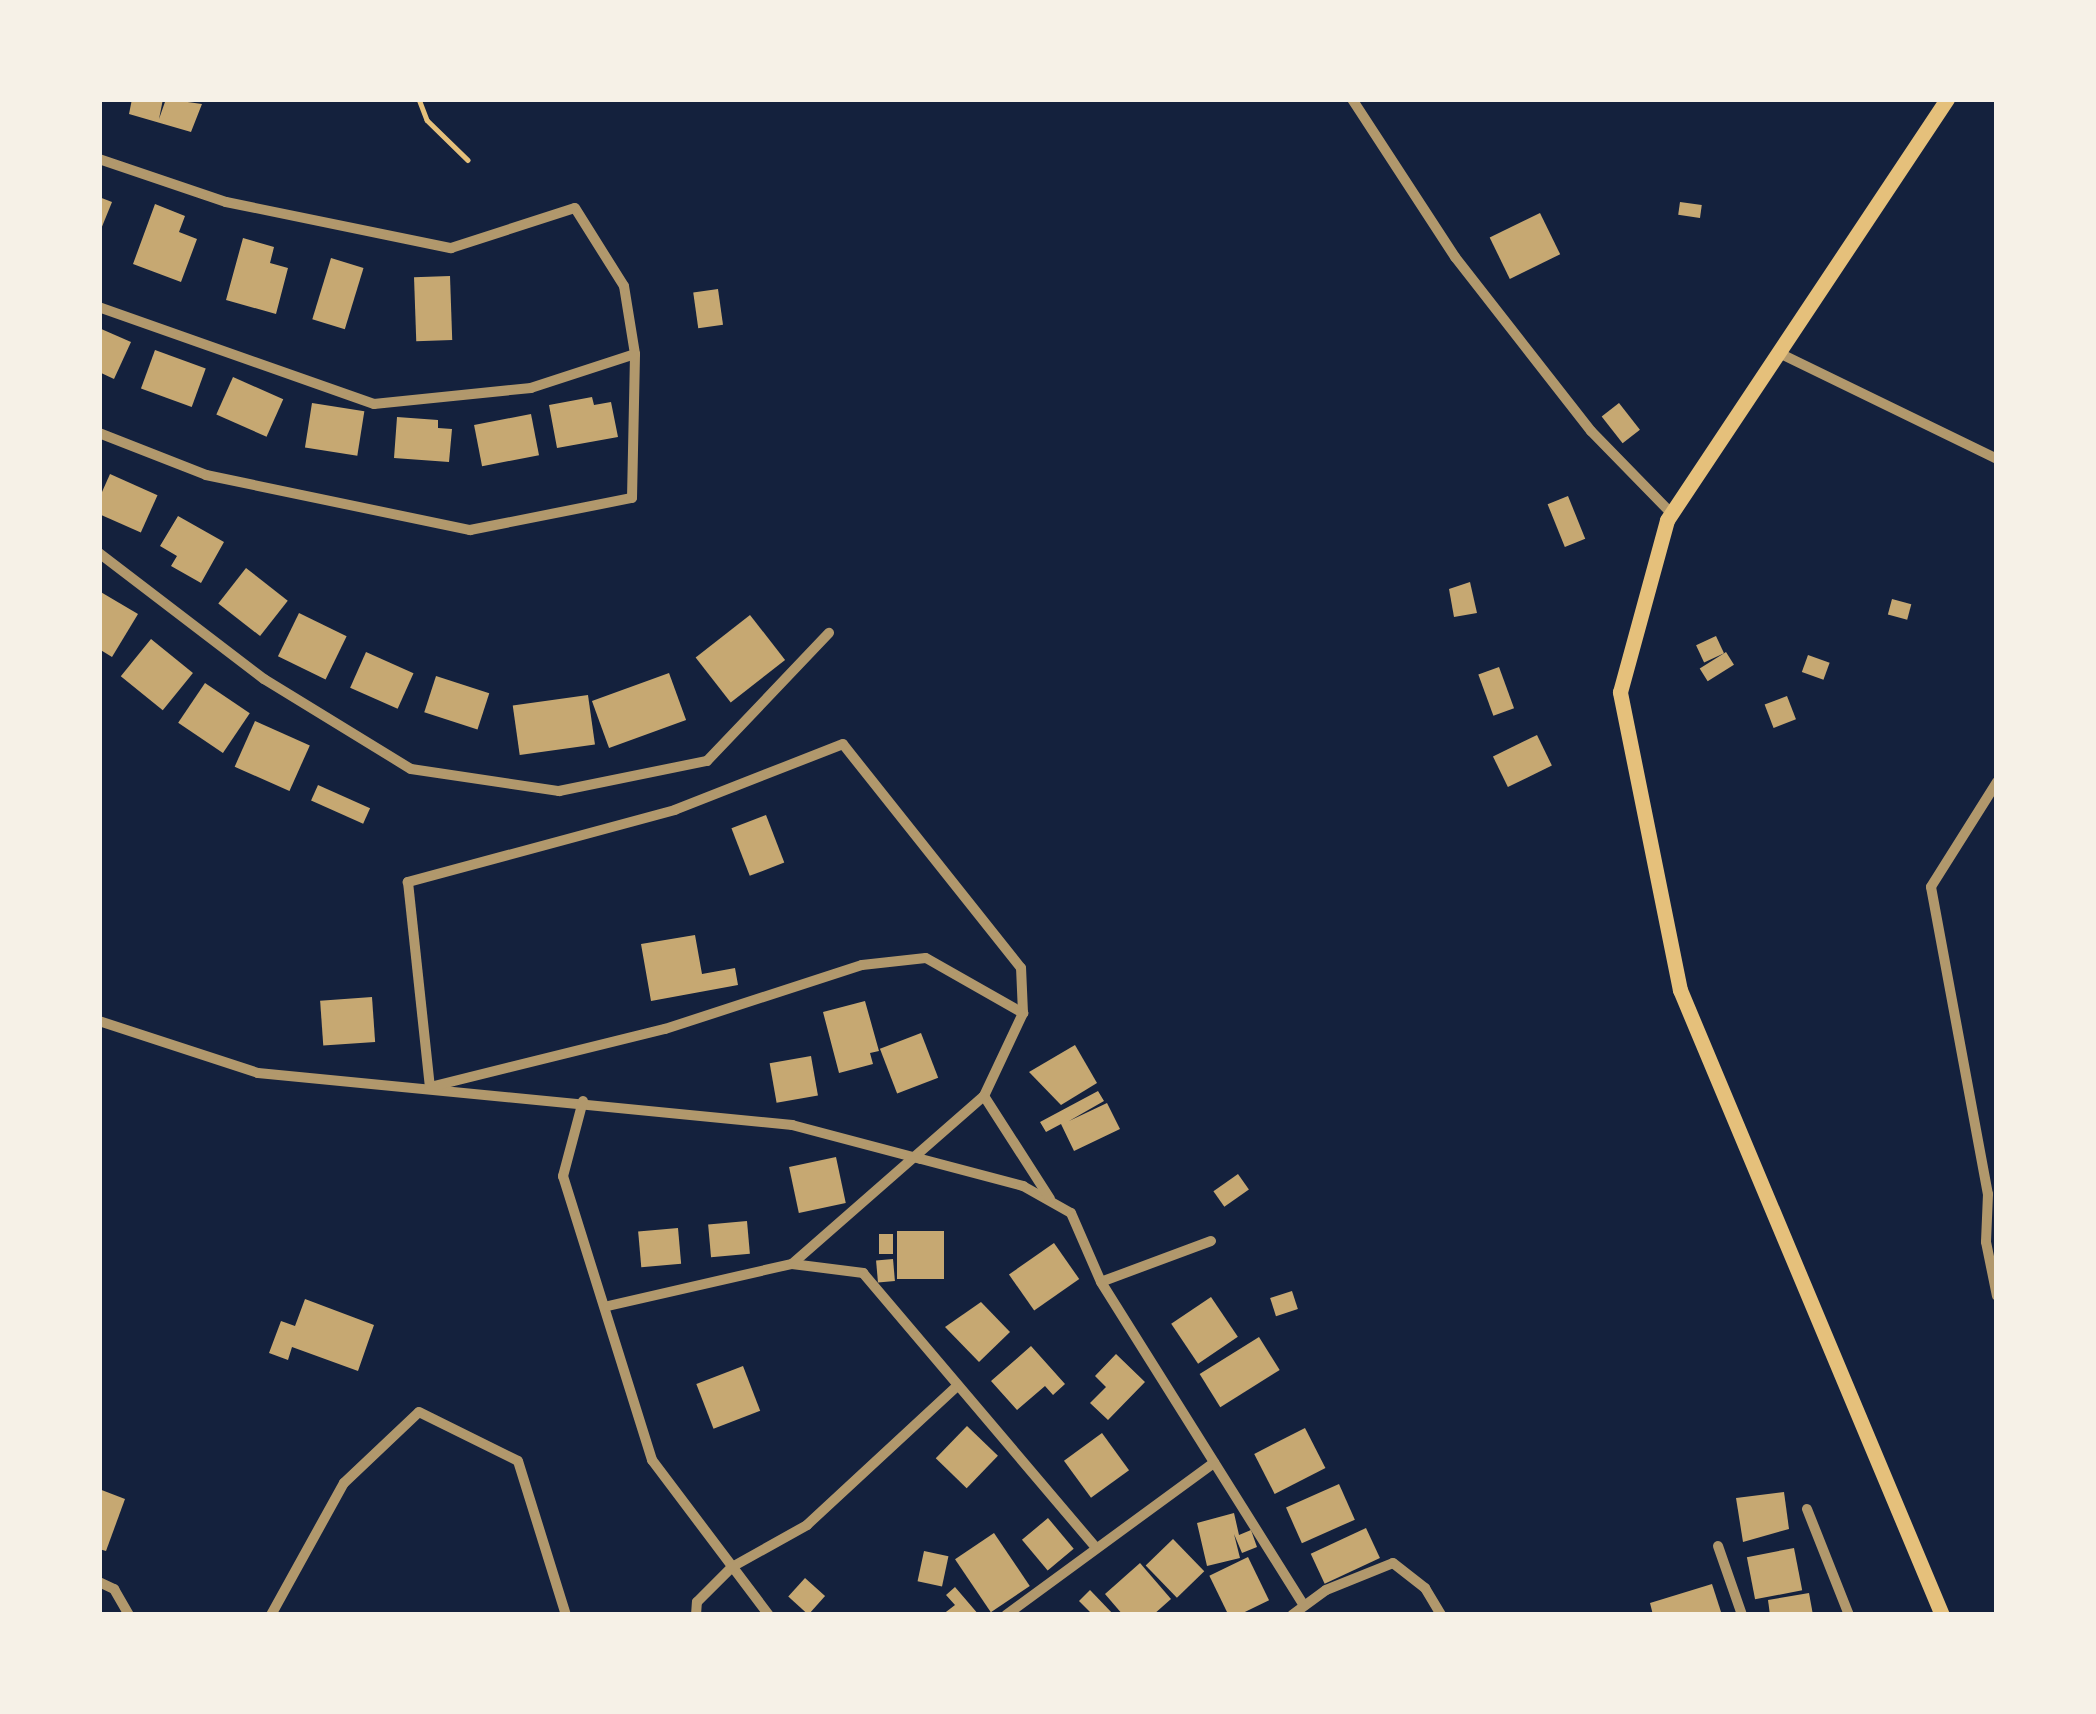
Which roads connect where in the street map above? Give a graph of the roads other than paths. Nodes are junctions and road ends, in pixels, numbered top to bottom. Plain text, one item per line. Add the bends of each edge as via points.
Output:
1 (1352, 99) edge
2 (1947, 99) edge
3 (99, 159) edge
4 (99, 307) edge
5 (635, 353) junction
6 (1779, 353) junction
7 (99, 434) edge
8 (1997, 459) edge
9 (1672, 514) junction
10 (99, 553) edge
11 (829, 633) dead end
12 (1997, 782) edge
13 (1023, 1013) junction
14 (99, 1021) edge
15 (430, 1087) junction
16 (984, 1096) junction
17 (583, 1101) junction
18 (921, 1159) junction
19 (1052, 1202) junction
20 (1211, 1241) dead end
21 (793, 1264) junction
22 (1100, 1282) junction
23 (1997, 1296) edge
24 (608, 1306) junction
25 (957, 1386) junction
26 (1214, 1463) junction
27 (1807, 1509) dead end
28 (1718, 1546) dead end
29 (1096, 1547) junction
30 (732, 1567) junction
31 (99, 1582) edge
32 (1304, 1606) junction
33 (129, 1615) edge
34 (271, 1615) edge
35 (566, 1615) edge
36 (696, 1615) edge
37 (770, 1615) edge
38 (1006, 1615) edge
39 (1292, 1615) edge
40 (1441, 1615) edge
41 (1742, 1615) edge
42 (1849, 1615) edge
43 (1942, 1615) edge

1 - 9 street via 1455,257 1591,431
2 - 6 main road
3 - 5 street via 226,202 451,248 575,208 624,286
4 - 5 street via 374,404 531,388
5 - 7 street via 632,498 470,530 206,475
6 - 8 street
6 - 9 main road
9 - 43 main road via 1620,692 1680,990
10 - 11 street via 263,679 411,770 559,791 707,761
12 - 23 street via 1930,887 1988,1194 1986,1242
13 - 15 street via 926,958 862,964 665,1029
13 - 15 street via 1021,968 842,744 675,810 409,882
13 - 16 street
14 - 15 street via 258,1072
15 - 17 street
16 - 18 street
16 - 19 street
17 - 18 street via 792,1125
17 - 24 street via 563,1176
18 - 19 street via 1023,1186
18 - 21 street
19 - 22 street via 1070,1213
20 - 22 street
21 - 24 street
21 - 25 street via 862,1274
22 - 26 street
24 - 30 street via 652,1460
25 - 29 street
25 - 30 street via 807,1525
26 - 29 street
26 - 32 street
27 - 42 street
28 - 41 street
29 - 38 street
30 - 36 street via 697,1602
30 - 37 street
31 - 33 street via 114,1589
32 - 39 street
32 - 40 street via 1393,1563 1425,1588
34 - 35 street via 344,1483 419,1412 518,1462

